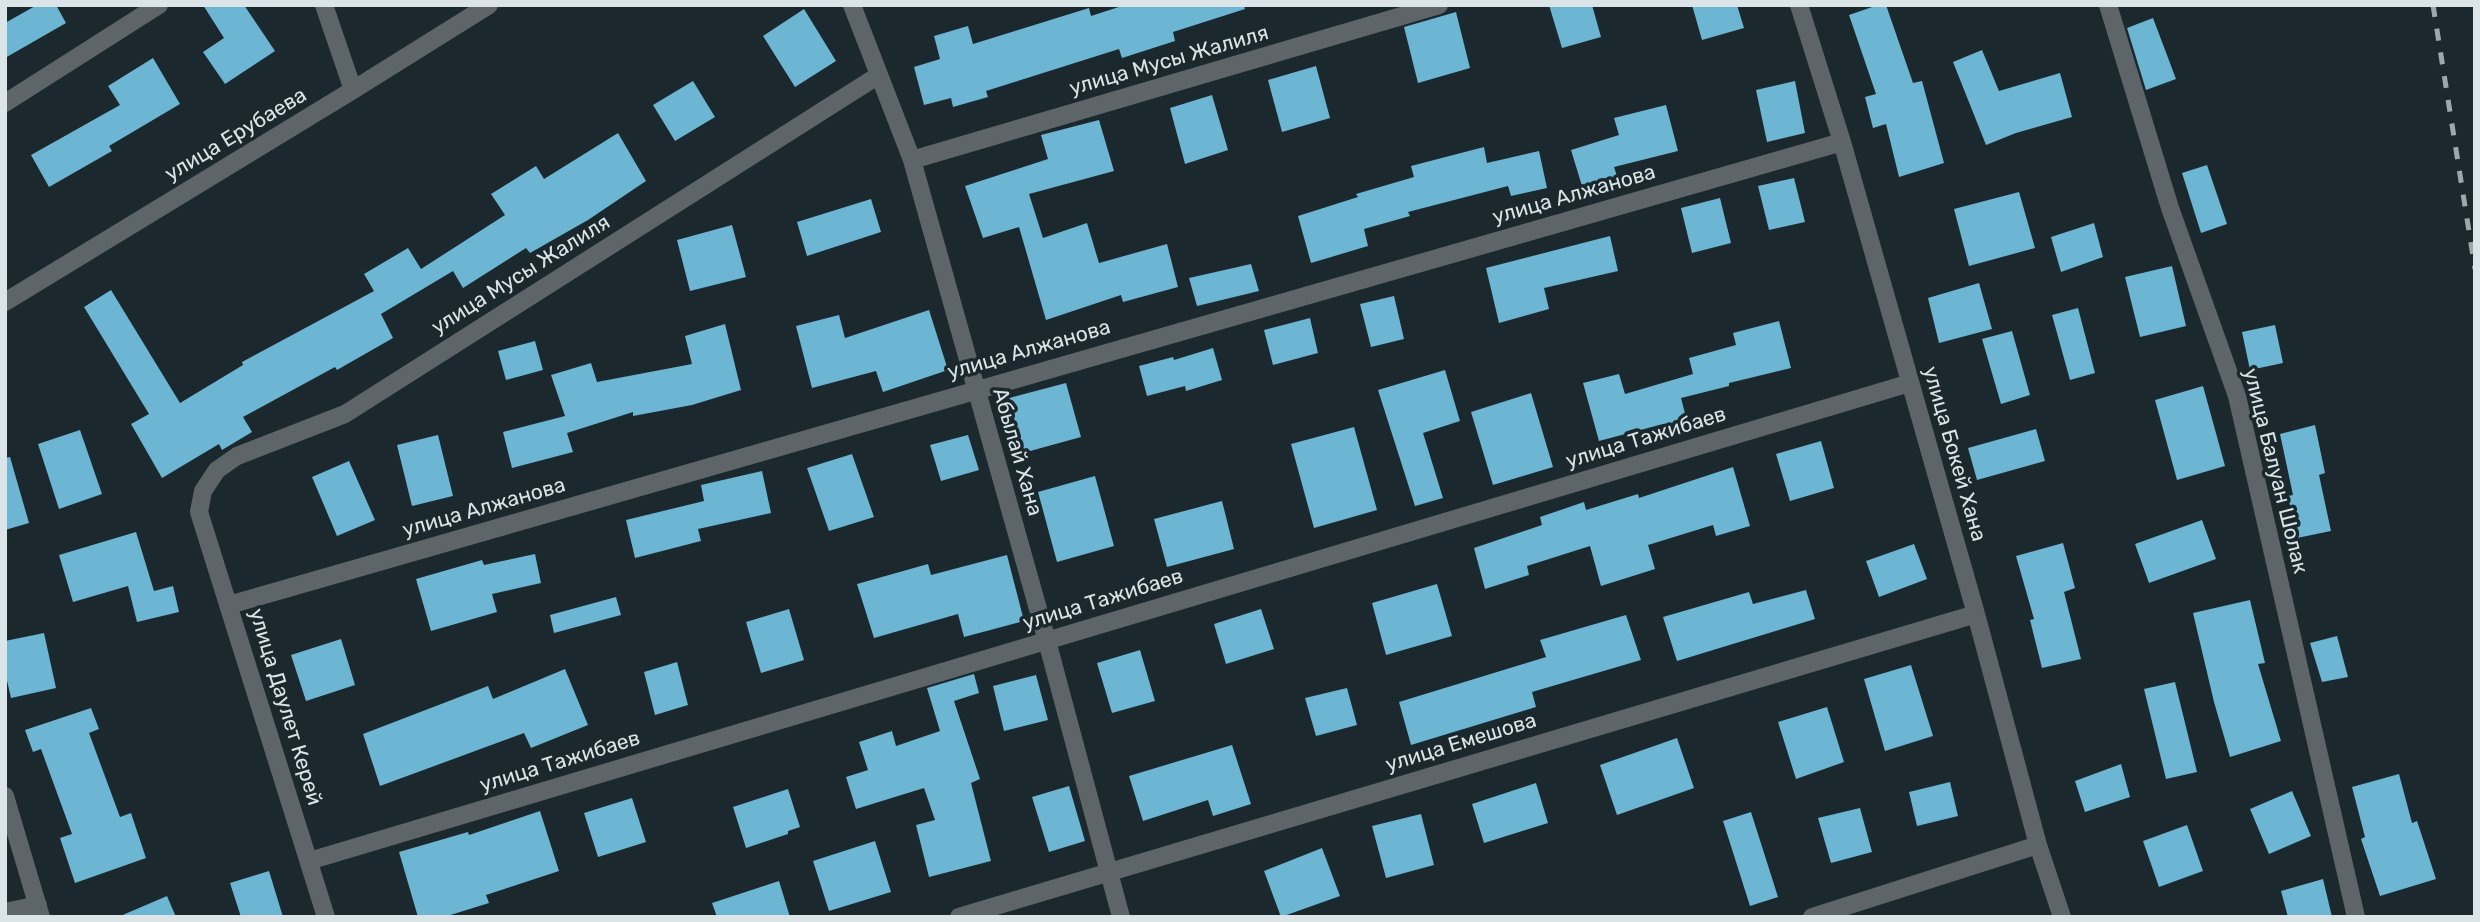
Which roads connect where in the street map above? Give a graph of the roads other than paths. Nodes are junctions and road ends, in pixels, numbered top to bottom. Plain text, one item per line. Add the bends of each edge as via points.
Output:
1 (159, 5) edge
2 (324, 5) edge
3 (489, 5) edge
4 (1439, 5) edge
5 (1799, 5) edge
6 (2108, 5) edge
7 (854, 6) edge
8 (879, 75) junction
9 (354, 90) junction
10 (5, 103) edge
11 (1842, 142) junction
12 (912, 160) junction
13 (5, 302) edge
14 (1910, 383) junction
15 (975, 389) junction
16 (199, 512) joint
17 (229, 605) junction
18 (1976, 614) junction
19 (1047, 641) junction
20 (5, 796) edge
21 (2038, 845) junction
22 (309, 861) junction
23 (1108, 872) junction
24 (40, 911) edge
25 (5, 912) edge
26 (326, 917) edge
27 (958, 917) edge
28 (1121, 917) edge
29 (1812, 917) edge
30 (2062, 917) edge
31 (2356, 917) edge

1 - 10 street
2 - 9 street
3 - 9 street, улица Ерубаева
4 - 12 street, улица Мусы Жалиля
5 - 11 street, улица Бокей Хана
6 - 31 street, улица Балуан Шолак via 2170,208 2237,396
7 - 8 street, Абылай Хана
8 - 12 street, Абылай Хана
8 - 16 street, улица Мусы Жалиля via 345,414 237,456 218,470 203,491
9 - 13 street, улица Ерубаева
11 - 14 street, улица Бокей Хана
11 - 15 street, улица Алжанова
12 - 15 street, Абылай Хана
14 - 18 street, улица Бокей Хана
14 - 19 street, улица Тажибаев
15 - 17 street, улица Алжанова
15 - 19 street, Абылай Хана
16 - 17 street, улица Даулет Керей
17 - 22 street, улица Даулет Керей
18 - 21 street, улица Бокей Хана
18 - 23 street, улица Емешова
19 - 22 street, улица Тажибаев
19 - 23 street, Абылай Хана
20 - 24 street
21 - 29 street
21 - 30 street, улица Бокей Хана
22 - 26 street, улица Даулет Керей
23 - 27 street, улица Емешова
23 - 28 street, Абылай Хана
24 - 25 street

